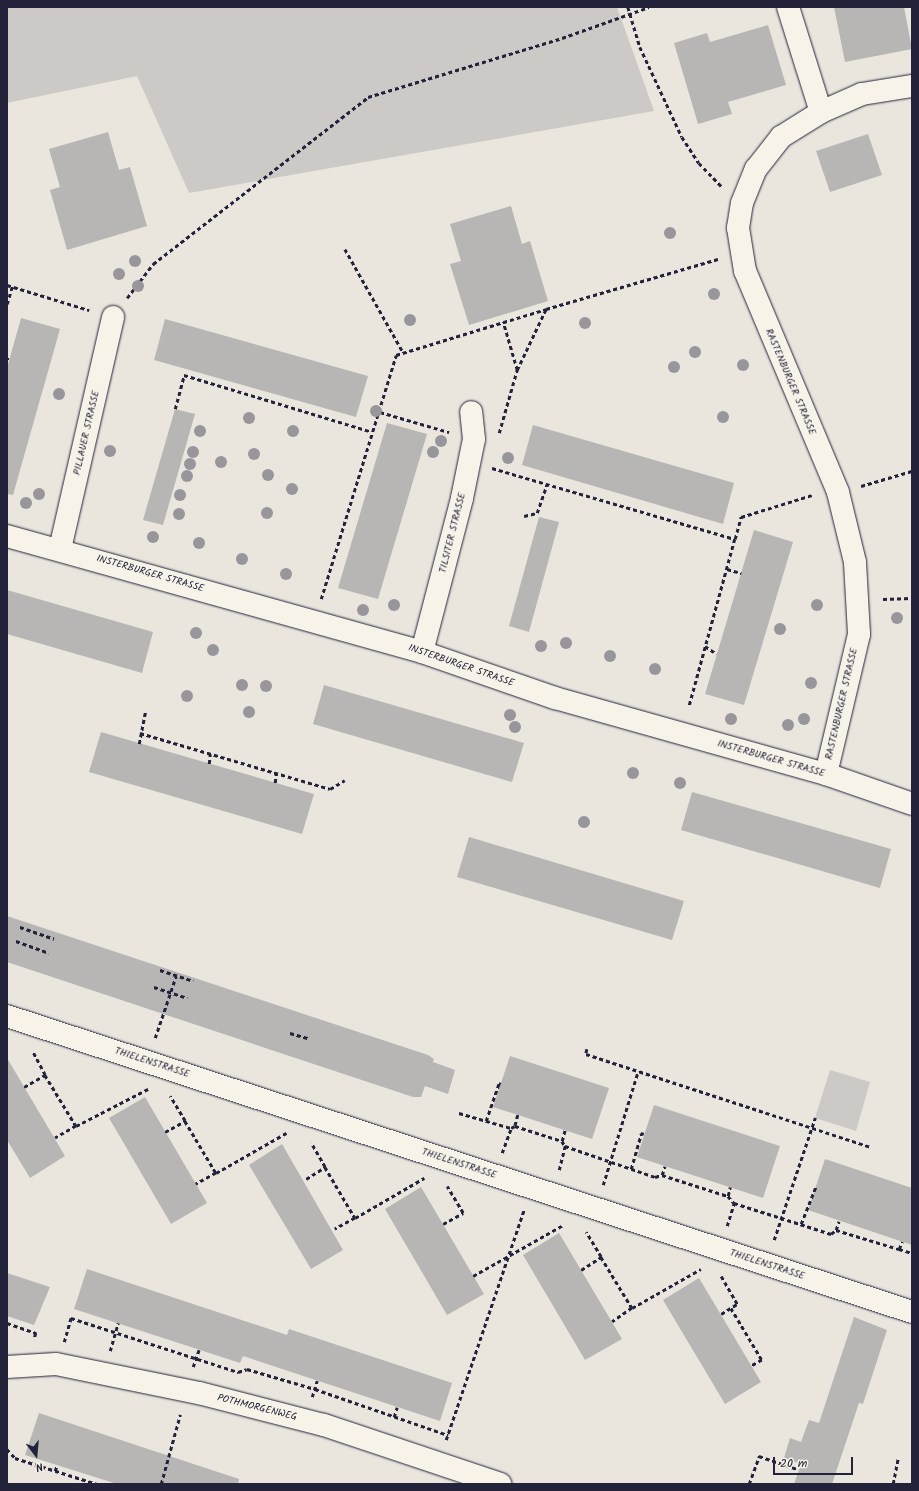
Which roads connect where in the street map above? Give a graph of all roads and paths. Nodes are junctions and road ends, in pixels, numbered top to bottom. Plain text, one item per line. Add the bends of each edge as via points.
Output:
1 (628, 7) edge
2 (649, 7) edge
3 (788, 7) edge
4 (630, 16) junction
5 (912, 86) edge
6 (820, 112) junction
7 (742, 203) junction
8 (345, 248) dead end
9 (740, 253) junction
10 (7, 285) edge
11 (12, 286) junction
12 (7, 304) edge
13 (546, 309) junction
14 (113, 317) junction
15 (502, 322) junction
16 (403, 352) junction
17 (517, 370) junction
18 (175, 409) dead end
19 (380, 412) junction
20 (471, 412) dead end
21 (370, 431) junction
22 (474, 439) junction
23 (495, 469) dead end
24 (912, 471) edge
25 (547, 484) junction
26 (829, 493) junction
27 (524, 516) dead end
28 (7, 536) edge
29 (735, 539) junction
30 (60, 548) junction
31 (727, 569) junction
32 (741, 573) dead end
33 (912, 598) edge
34 (857, 600) junction
35 (315, 621) junction
36 (705, 646) junction
37 (422, 652) junction
38 (717, 654) dead end
39 (689, 707) dead end
40 (145, 712) dead end
41 (140, 733) junction
42 (139, 744) dead end
43 (210, 754) junction
44 (209, 764) dead end
45 (276, 774) junction
46 (826, 774) junction
47 (345, 780) dead end
48 (275, 783) dead end
49 (912, 804) edge
50 (20, 927) dead end
51 (54, 939) dead end
52 (16, 941) dead end
53 (49, 953) dead end
54 (160, 970) dead end
55 (176, 976) junction
56 (193, 981) dead end
57 (154, 987) dead end
58 (171, 992) junction
59 (187, 998) dead end
60 (7, 1016) edge
61 (290, 1033) dead end
62 (308, 1038) dead end
63 (154, 1041) dead end
64 (30, 1049) dead end
65 (587, 1049) dead end
66 (638, 1071) junction
67 (45, 1075) junction
68 (501, 1084) dead end
69 (154, 1086) dead end
70 (24, 1087) dead end
71 (165, 1088) dead end
72 (459, 1113) dead end
73 (518, 1115) dead end
74 (815, 1118) dead end
75 (185, 1121) junction
76 (486, 1121) junction
77 (76, 1126) junction
78 (515, 1126) junction
79 (511, 1128) junction
80 (813, 1128) junction
81 (294, 1129) dead end
82 (566, 1130) dead end
83 (165, 1132) dead end
84 (644, 1134) dead end
85 (307, 1137) dead end
86 (54, 1138) dead end
87 (562, 1141) junction
88 (565, 1146) junction
89 (871, 1147) dead end
90 (501, 1153) dead end
91 (610, 1162) junction
92 (665, 1166) dead end
93 (325, 1167) junction
94 (630, 1169) junction
95 (216, 1173) junction
96 (558, 1173) dead end
97 (430, 1175) dead end
98 (662, 1175) junction
99 (306, 1179) dead end
100 (445, 1183) dead end
101 (196, 1184) dead end
102 (816, 1186) dead end
103 (602, 1187) dead end
104 (730, 1187) dead end
105 (728, 1196) junction
106 (734, 1203) junction
107 (525, 1205) dead end
108 (355, 1218) junction
109 (782, 1219) junction
110 (839, 1220) dead end
111 (570, 1221) dead end
112 (443, 1224) dead end
113 (801, 1224) junction
114 (335, 1229) dead end
115 (726, 1229) dead end
116 (585, 1230) dead end
117 (836, 1230) junction
118 (902, 1242) dead end
119 (773, 1244) dead end
120 (899, 1249) junction
121 (912, 1253) edge
122 (508, 1257) junction
123 (601, 1257) junction
124 (706, 1266) dead end
125 (716, 1269) dead end
126 (580, 1270) dead end
127 (473, 1276) dead end
128 (632, 1308) junction
129 (731, 1308) junction
130 (912, 1312) edge
131 (721, 1314) dead end
132 (612, 1322) dead end
133 (7, 1323) edge
134 (118, 1324) dead end
135 (115, 1332) junction
136 (36, 1333) dead end
137 (62, 1346) dead end
138 (110, 1354) dead end
139 (751, 1366) dead end
140 (7, 1367) edge
141 (317, 1381) dead end
142 (315, 1389) junction
143 (311, 1401) dead end
144 (397, 1407) dead end
145 (181, 1413) dead end
146 (394, 1417) junction
147 (448, 1435) junction
148 (444, 1445) dead end
149 (7, 1449) edge
150 (898, 1458) dead end
151 (57, 1465) dead end
152 (797, 1469) dead end
153 (55, 1471) junction
154 (97, 1484) edge
155 (161, 1484) edge
156 (500, 1484) edge
157 (749, 1484) edge
158 (893, 1484) edge

1 - 4 path
2 - 4 path
3 - 6 street
4 - 7 path via 640,47 682,137 699,163
4 - 14 path via 368,97 153,264
5 - 6 street, RASTENBURGER STRASSE via 862,94
6 - 7 street, RASTENBURGER STRASSE via 781,137 756,169
7 - 9 street, RASTENBURGER STRASSE
8 - 16 path
9 - 13 path
9 - 26 street, RASTENBURGER STRASSE
10 - 11 path
11 - 12 path
11 - 14 path
13 - 15 path
13 - 17 path
14 - 30 street, PILLAUER STRASSE
15 - 16 path
15 - 17 path
16 - 19 path via 396,355
17 - 22 path via 495,446
18 - 21 path via 184,375
19 - 21 path
19 - 22 path
20 - 22 street, TILSITER STRASSE
21 - 35 path
22 - 37 street, TILSITER STRASSE
23 - 25 path
24 - 26 path
25 - 27 path via 537,513
25 - 29 path
26 - 29 path via 741,517
26 - 34 street, RASTENBURGER STRASSE via 855,562
28 - 30 street, INSTERBURGER STRASSE
29 - 31 path
30 - 35 street, INSTERBURGER STRASSE
31 - 32 path
31 - 36 path
33 - 34 path
34 - 46 street, RASTENBURGER STRASSE via 858,634
35 - 37 street, INSTERBURGER STRASSE
36 - 38 path
36 - 39 path
37 - 46 street, INSTERBURGER STRASSE via 555,698
40 - 41 path
41 - 42 path
41 - 43 path
43 - 44 path
43 - 45 path
45 - 47 path via 330,789
45 - 48 path
46 - 49 street, INSTERBURGER STRASSE
50 - 51 path
52 - 53 path
54 - 55 path
55 - 56 path
55 - 58 path
57 - 58 path
58 - 59 path
58 - 63 path
60 - 130 street, THIELENSTRASSE
61 - 62 path
64 - 67 path
65 - 66 path via 586,1054
66 - 80 path
66 - 91 path
67 - 70 path
67 - 77 path
68 - 76 path via 499,1082
69 - 77 path
71 - 75 path
72 - 76 path
73 - 78 path
74 - 80 path
75 - 83 path
75 - 95 path
76 - 79 path
77 - 86 path
78 - 79 path
78 - 87 path
79 - 90 path
80 - 89 path
80 - 109 path
81 - 95 path
82 - 87 path
84 - 94 path via 641,1133
85 - 93 path
87 - 88 path
88 - 91 path
88 - 96 path
91 - 94 path
91 - 103 path
92 - 98 path
93 - 99 path
93 - 108 path
94 - 98 path via 655,1177
95 - 101 path
97 - 108 path
98 - 105 path
100 - 112 path via 463,1213
102 - 113 path
104 - 105 path
105 - 106 path
106 - 109 path
106 - 115 path
107 - 122 path
108 - 114 path
109 - 113 path
109 - 119 path
110 - 117 path
111 - 122 path
113 - 117 path via 831,1234
116 - 123 path
117 - 120 path
118 - 120 path
120 - 121 path
122 - 127 path
122 - 147 path
123 - 126 path
123 - 128 path
124 - 128 path
125 - 129 path via 737,1304
128 - 132 path
129 - 131 path
129 - 139 path via 762,1360
133 - 136 path
134 - 135 path
135 - 137 path via 71,1318
135 - 138 path
135 - 142 path via 238,1372 247,1369
140 - 156 street, POTHMORGENWEG via 56,1364 199,1393 324,1425
141 - 142 path
142 - 143 path
142 - 146 path
144 - 146 path
145 - 155 path
146 - 147 path
147 - 148 path
149 - 153 path via 15,1458
150 - 158 path
151 - 153 path
152 - 157 path via 759,1456
153 - 154 path

